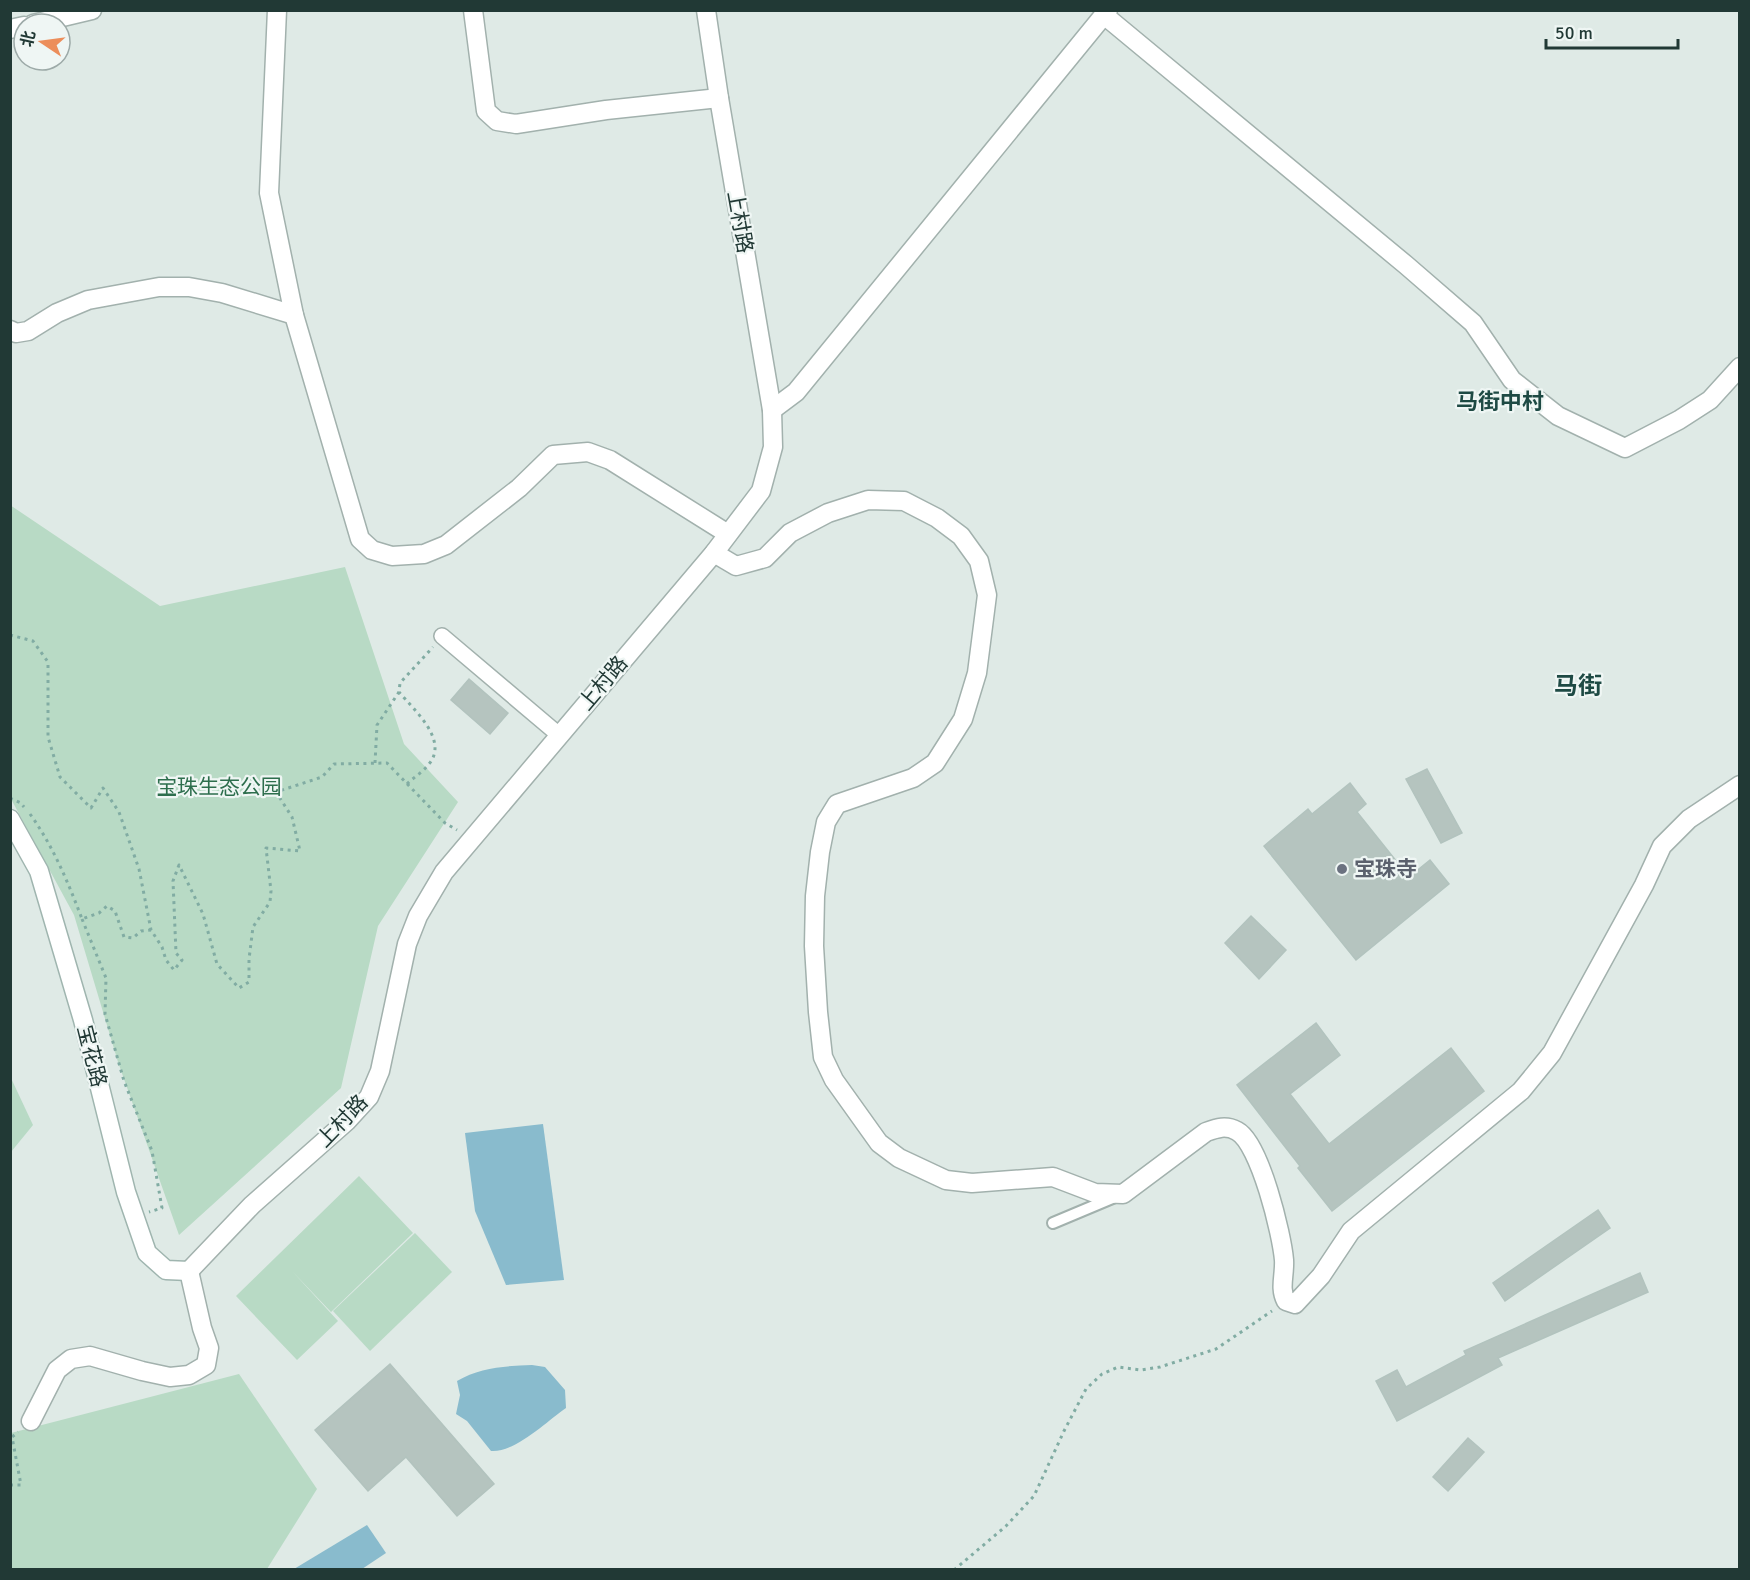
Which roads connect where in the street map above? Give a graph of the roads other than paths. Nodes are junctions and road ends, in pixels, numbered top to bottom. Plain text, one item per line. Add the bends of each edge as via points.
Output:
1 (92, 10) edge
2 (277, 10) edge
3 (472, 10) edge
4 (706, 10) edge
5 (1106, 13) edge
6 (72, 15) edge
7 (719, 98) junction
8 (294, 315) junction
9 (10, 330) edge
10 (1740, 367) edge
11 (772, 410) junction
12 (728, 534) junction
13 (714, 553) junction
14 (442, 636) road end
15 (559, 735) junction
16 (1740, 785) edge
17 (10, 819) edge
18 (1123, 1194) junction
19 (1053, 1223) dead end
20 (189, 1271) junction
21 (31, 1420) dead end

1 - 6 street
2 - 8 street via 269,193
3 - 7 street via 486,111 497,121 516,124
4 - 7 street, 上村路
5 - 10 street via 1473,323 1512,380 1558,416 1625,448 1710,400
5 - 11 street via 796,392
7 - 11 street, 上村路
8 - 9 street via 222,293 159,287 88,300 28,331
8 - 12 street via 360,539 372,550 392,556 424,554 446,545 554,455 588,452 610,460
11 - 12 street, 上村路 via 773,447 761,491
12 - 13 street, 上村路
13 - 15 street, 上村路
13 - 18 street via 736,566 765,558 790,533 828,513 868,500 904,501 961,536 979,561 987,595 977,673 963,719 935,763 913,778 837,804 826,822 815,896 814,945 823,1057 834,1080 879,1143 922,1170 946,1180 972,1183 1053,1177 1095,1193
14 - 15 street
15 - 20 street, 上村路 via 444,872 418,916 407,944 380,1071 369,1097 252,1205
16 - 18 street via 1689,819 1662,846 1552,1053 1521,1091 1351,1231 1321,1276 1295,1304 1286,1301 1282,1293 1284,1261 1278,1226 1257,1157 1239,1131 1222,1126 1206,1132
17 - 20 street, 宝花路 via 39,871 83,1020 126,1192 147,1252 166,1270
18 - 19 lane
20 - 21 street via 209,1348 207,1365 189,1376 170,1377 90,1356 71,1359 57,1370

